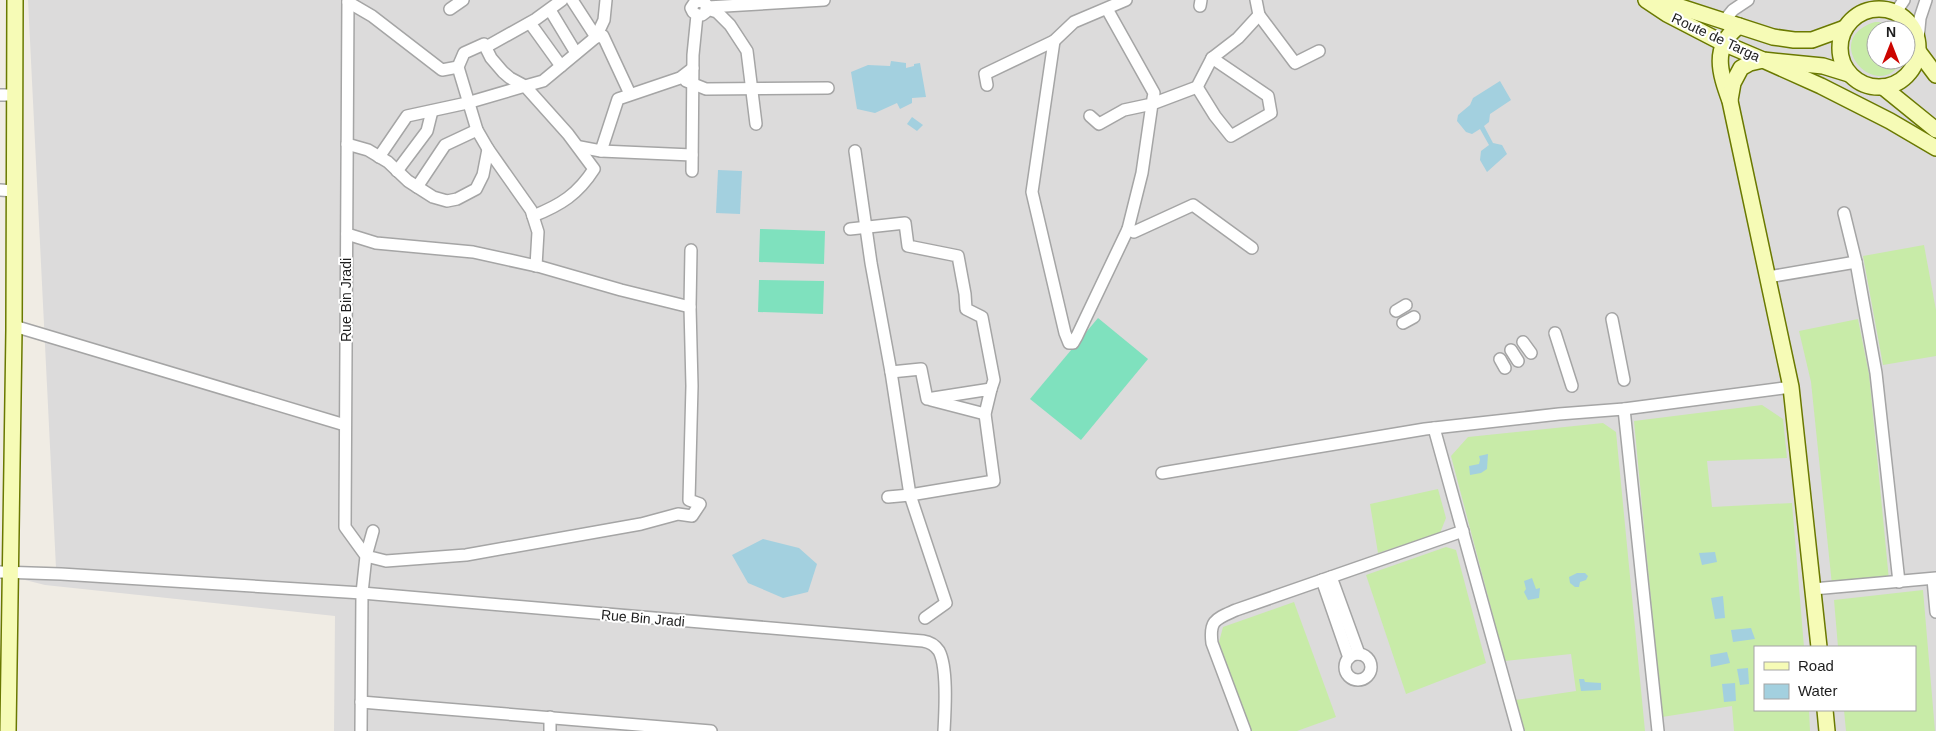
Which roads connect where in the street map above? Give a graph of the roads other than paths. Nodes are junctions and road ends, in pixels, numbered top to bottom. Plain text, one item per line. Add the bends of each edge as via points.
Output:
1 (15, 0) edge
2 (463, 0) edge
3 (562, 0) edge
4 (572, 0) edge
5 (606, 0) edge
6 (824, 0) edge
7 (1126, 0) edge
8 (1256, 0) edge
9 (1646, 0) edge
10 (1658, 0) edge
11 (1748, 0) edge
12 (1926, 0) edge
13 (348, 1) edge
14 (786, 2) edge
15 (1892, 5) edge
16 (701, 6) edge
17 (1859, 6) edge
18 (450, 8) dead end
19 (1107, 9) junction
20 (550, 10) junction
21 (1259, 14) junction
22 (530, 23) junction
23 (1732, 23) junction
24 (1845, 28) junction
25 (596, 37) junction
26 (1054, 41) junction
27 (1723, 43) junction
28 (1918, 45) junction
29 (486, 47) junction
30 (1319, 51) dead end
31 (576, 53) junction
32 (1212, 58) junction
33 (1763, 60) junction
34 (561, 66) junction
35 (458, 67) junction
36 (693, 68) junction
37 (1849, 74) junction
38 (1936, 75) edge
39 (680, 78) junction
40 (693, 83) junction
41 (987, 85) dead end
42 (525, 86) junction
43 (1197, 87) junction
44 (1883, 87) junction
45 (753, 88) junction
46 (828, 88) dead end
47 (630, 94) junction
48 (7, 95) edge
49 (1730, 102) junction
50 (468, 103) junction
51 (1152, 104) junction
52 (432, 111) junction
53 (1090, 116) dead end
54 (756, 124) dead end
55 (477, 130) junction
56 (1936, 130) edge
57 (347, 144) junction
58 (580, 147) junction
59 (1936, 148) edge
60 (488, 150) junction
61 (601, 151) junction
62 (855, 151) dead end
63 (692, 155) junction
64 (379, 157) junction
65 (397, 171) junction
66 (692, 171) dead end
67 (418, 187) junction
68 (7, 190) edge
69 (1844, 213) dead end
70 (533, 216) junction
71 (850, 228) dead end
72 (866, 228) junction
73 (1128, 229) junction
74 (347, 234) junction
75 (1252, 248) dead end
76 (691, 250) dead end
77 (1856, 262) junction
78 (536, 266) junction
79 (1768, 278) junction
80 (690, 307) junction
81 (1414, 317) dead end
82 (1612, 319) dead end
83 (1403, 323) dead end
84 (14, 326) junction
85 (1555, 334) dead end
86 (1523, 342) dead end
87 (1511, 350) dead end
88 (1531, 353) dead end
89 (1518, 361) dead end
90 (891, 372) junction
91 (1624, 380) dead end
92 (1572, 386) dead end
93 (1791, 387) junction
94 (991, 389) junction
95 (927, 399) junction
96 (1624, 409) junction
97 (985, 414) junction
98 (345, 424) junction
99 (1434, 428) junction
100 (1162, 472) dead end
101 (910, 495) junction
102 (888, 497) dead end
103 (373, 531) dead end
104 (1463, 531) junction
105 (366, 556) junction
106 (5, 572) edge
107 (1934, 578) edge
108 (1326, 579) junction
109 (1899, 582) junction
110 (1813, 589) junction
111 (362, 593) junction
112 (1936, 612) edge
113 (925, 618) dead end
114 (1819, 646) edge
115 (1354, 656) dead end
116 (361, 702) junction
117 (1825, 711) edge
118 (550, 718) junction
119 (8, 731) edge
120 (361, 731) edge
121 (550, 731) edge
122 (712, 731) edge
123 (944, 731) edge
124 (1245, 731) edge
125 (1518, 731) edge
126 (1658, 731) edge
127 (1827, 731) edge

1 - 48 street
2 - 18 street
3 - 20 street
4 - 25 street
5 - 25 street via 604,20
6 - 14 street
7 - 19 street
8 - 21 street
9 - 27 street, Route de Targa
10 - 23 street, Route de Targa
11 - 23 street via 1733,10
12 - 28 street via 1920,18
13 - 35 street via 442,70
13 - 57 street, Rue Bin Jradi
14 - 16 street
15 - 17 street
15 - 28 street via 1910,23
16 - 36 street
16 - 45 street via 717,12 747,51
17 - 24 street
19 - 26 street via 1074,22
19 - 51 street via 1154,93
20 - 22 street
20 - 31 street
21 - 30 street via 1295,63
21 - 32 street via 1238,38
22 - 29 street
22 - 34 street
23 - 24 street, Route de Targa via 1774,37 1804,41
23 - 27 street
24 - 37 street via 1840,39 1840,51
25 - 31 street
25 - 47 street via 603,36
26 - 41 street via 985,74
26 - 73 street via 1032,192 1070,343 1077,336
27 - 33 street, Route de Targa
27 - 49 street via 1721,73
28 - 38 street
28 - 44 street via 1913,68 1905,78
29 - 35 street via 484,44 464,53
29 - 42 street via 503,72
31 - 34 street
32 - 43 street
32 - 43 street via 1268,96 1271,112 1231,136
33 - 37 street, Route de Targa via 1823,66
33 - 49 street via 1741,68 1733,84
33 - 59 street via 1861,106
34 - 42 street via 543,81
35 - 50 street
36 - 39 street
36 - 40 street
37 - 44 street via 1864,84
39 - 40 street
39 - 47 street
40 - 45 street via 706,90
40 - 63 street
42 - 50 street
42 - 58 street
43 - 51 street
44 - 56 street
45 - 46 street
45 - 54 street
47 - 61 street via 618,99
48 - 68 street
49 - 79 street
50 - 52 street
50 - 55 street
51 - 53 street via 1124,110 1099,124
51 - 73 street via 1142,173
52 - 64 street via 406,116
52 - 65 street via 427,131
55 - 60 street
55 - 67 street via 445,145
57 - 64 street
57 - 74 street, Rue Bin Jradi
58 - 61 street
58 - 70 street via 594,168 584,185 553,208
60 - 67 street via 476,189 448,201 433,197
60 - 70 street
61 - 63 street
62 - 72 street
63 - 66 street
64 - 65 street
65 - 67 street
68 - 84 street
69 - 77 street
70 - 78 street via 538,232
71 - 72 street
72 - 90 street
72 - 94 street via 905,223 908,246 958,256 966,309 982,317 994,380
73 - 75 street via 1134,232 1193,204
74 - 78 street via 376,243 473,252
74 - 98 street, Rue Bin Jradi
76 - 80 street
77 - 79 street
77 - 109 street via 1876,373
78 - 80 street
79 - 93 street
80 - 105 street via 689,500 700,504 692,516 678,514 641,524 466,555 386,561
81 - 83 street
82 - 91 street
84 - 98 street
84 - 106 street
85 - 92 street
86 - 88 street
87 - 89 street
90 - 95 street via 921,369
90 - 101 street
93 - 96 street
93 - 110 street
94 - 95 street
94 - 97 street
95 - 97 street
96 - 99 street
96 - 126 street
97 - 101 street via 994,481
98 - 105 street, Rue Bin Jradi via 344,526
99 - 100 street
99 - 104 street
101 - 102 street
101 - 113 street via 946,603
103 - 105 street
104 - 108 street
104 - 125 street
105 - 111 street
106 - 111 street, Rue Bin Jradi
106 - 119 street
107 - 109 street
107 - 112 street
108 - 115 street
108 - 124 street via 1236,610 1218,618 1213,624 1212,643
109 - 110 street
110 - 114 street
111 - 116 street
111 - 123 street, Rue Bin Jradi via 932,643 942,664
116 - 118 street
116 - 120 street
117 - 127 street
118 - 121 street
118 - 122 street

